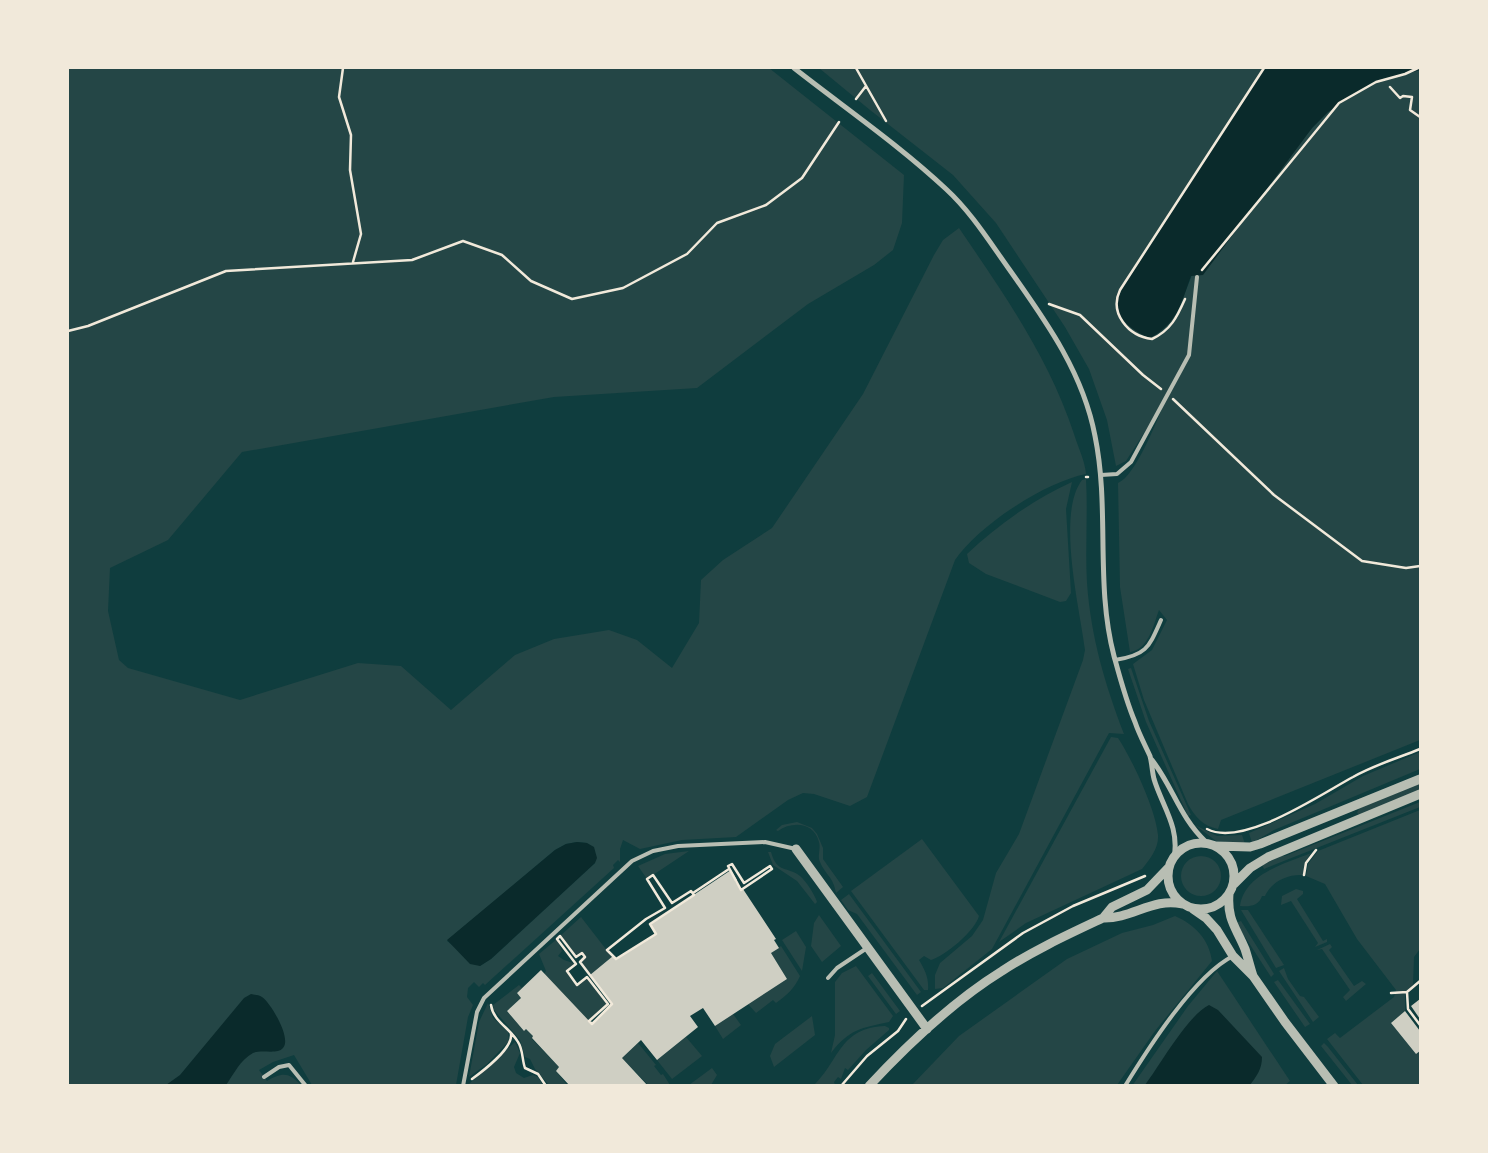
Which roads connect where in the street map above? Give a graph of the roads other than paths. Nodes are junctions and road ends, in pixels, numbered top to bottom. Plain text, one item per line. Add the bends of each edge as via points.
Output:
1 (794, 68) edge
2 (1197, 277) road end
3 (1101, 475) junction
4 (1161, 620) dead end
5 (1116, 660) junction
6 (1150, 758) junction
7 (1420, 779) edge
8 (1420, 794) edge
9 (1206, 842) junction
10 (1216, 846) junction
11 (796, 849) joint
12 (1174, 858) junction
13 (1169, 867) junction
14 (1234, 884) junction
15 (1229, 894) junction
16 (1182, 904) junction
17 (1193, 909) junction
18 (1103, 918) junction
19 (868, 947) junction
20 (1233, 956) junction
21 (1253, 976) junction
22 (828, 978) dead end
23 (927, 1029) junction
24 (264, 1077) dead end
25 (306, 1086) edge
26 (462, 1086) edge
27 (869, 1086) edge
28 (1125, 1086) edge
29 (1334, 1086) edge

1 - 3 street via 938,183 979,226 1069,362 1091,417
2 - 3 lane via 1189,355 1131,462 1117,474
3 - 5 street via 1104,595
4 - 5 lane via 1147,649 1132,658
5 - 6 street via 1134,722
6 - 9 street via 1164,775 1186,820
6 - 12 street via 1154,780 1174,826
7 - 10 street via 1260,844
8 - 14 street via 1268,857 1250,868
9 - 10 street
9 - 12 street via 1185,847
10 - 14 street via 1233,867
11 - 19 street
11 - 26 lane via 764,842 678,846 632,861 484,998 477,1012
12 - 13 street
13 - 16 street via 1168,883
13 - 18 street via 1147,890 1112,907
14 - 15 street
15 - 17 street via 1215,906
15 - 21 street via 1231,922 1245,949
16 - 17 street
16 - 18 street via 1163,902 1117,918
17 - 20 street via 1217,930
18 - 23 street via 1001,972
19 - 22 lane
19 - 23 street
20 - 21 street
20 - 28 lane via 1218,965 1185,1001
21 - 29 street
23 - 27 street
24 - 25 lane via 279,1067 289,1065

